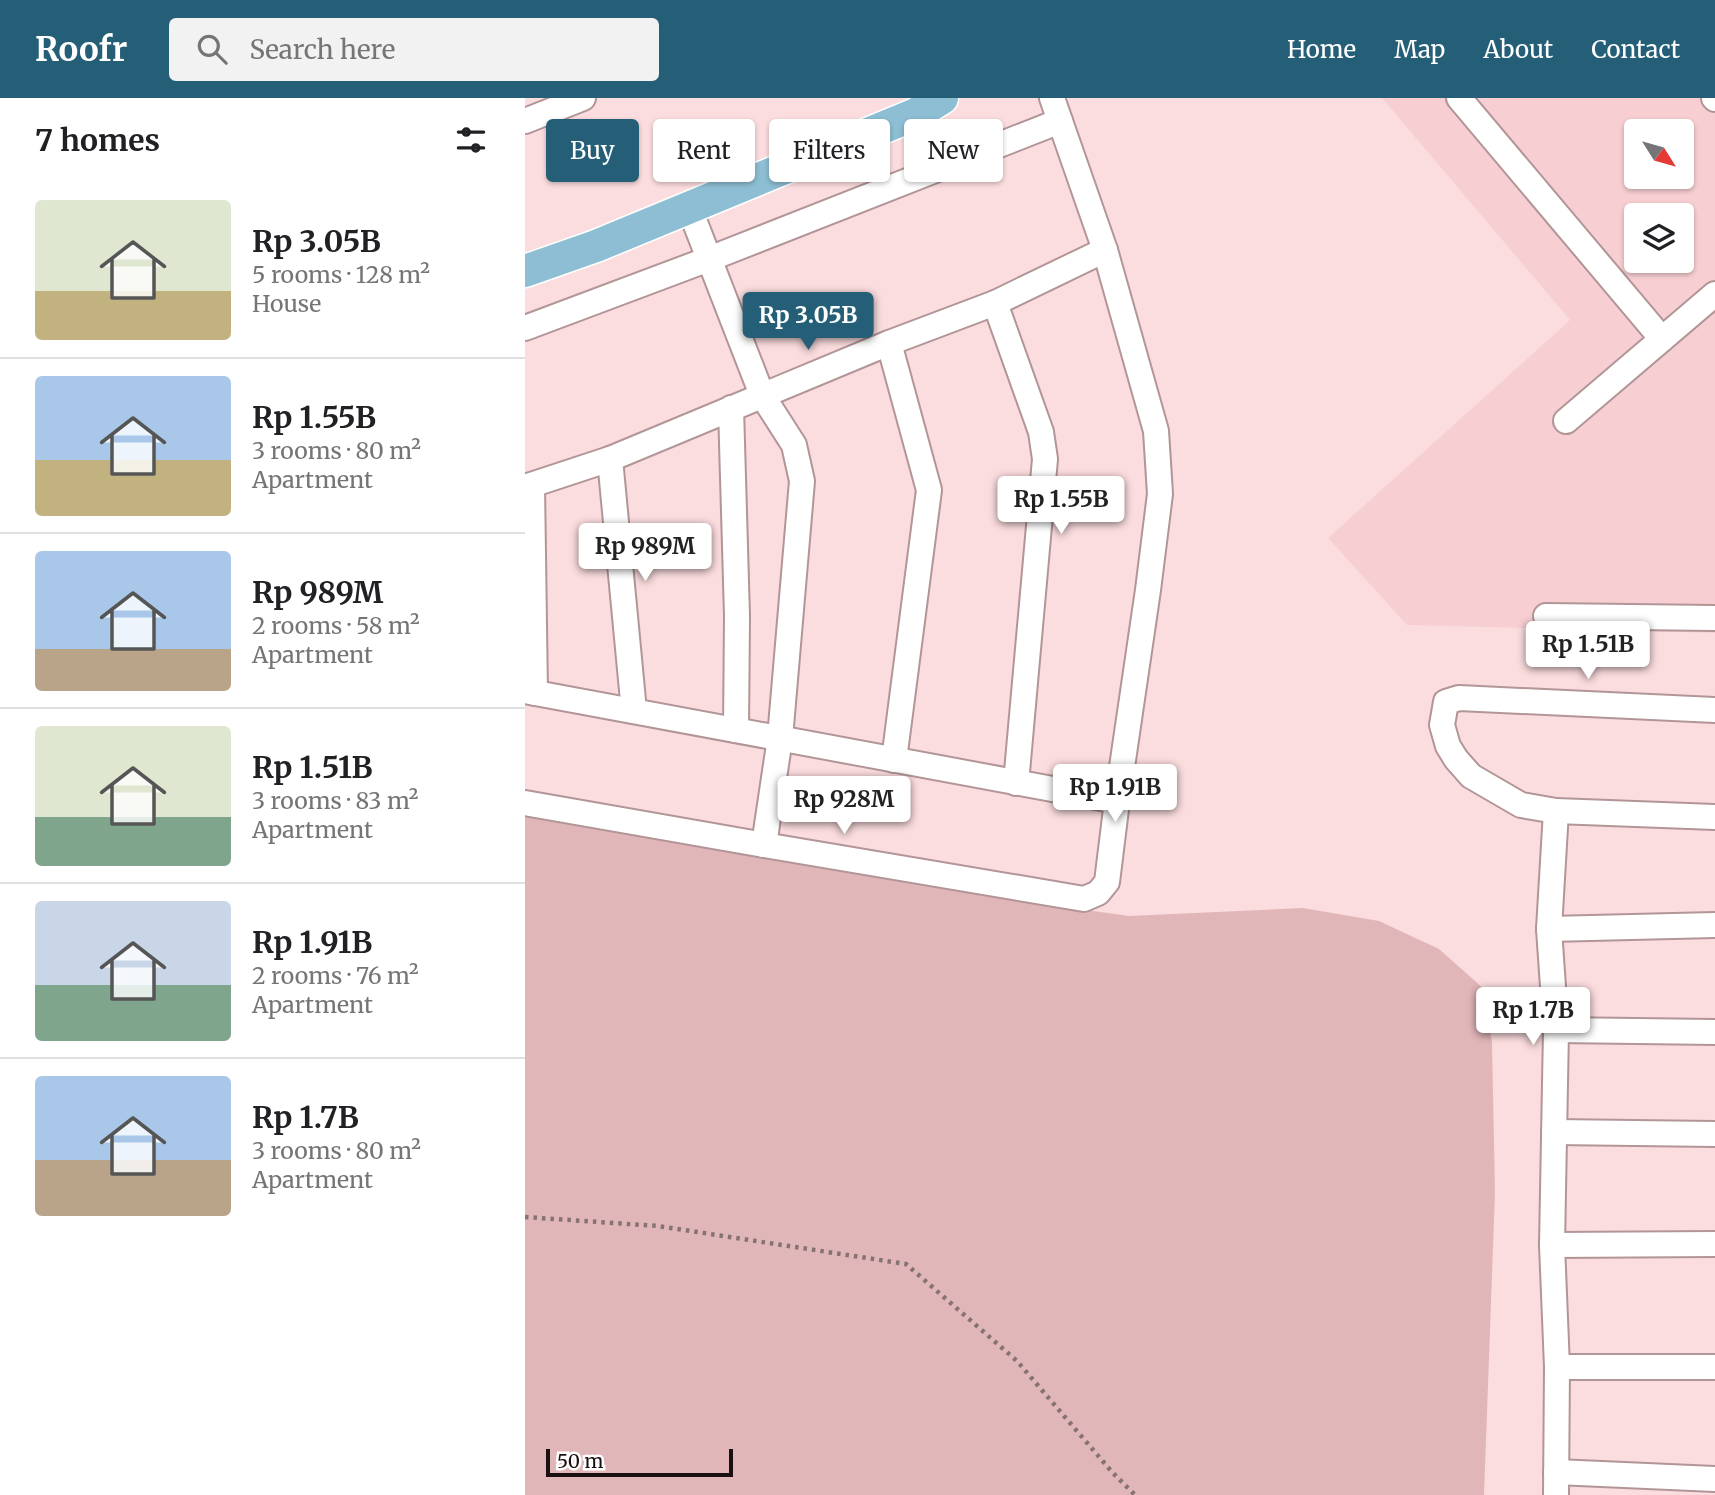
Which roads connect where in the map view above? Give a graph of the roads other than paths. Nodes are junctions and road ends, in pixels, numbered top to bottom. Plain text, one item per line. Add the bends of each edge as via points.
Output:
1 (942, 98) edge
2 (1459, 98) edge
3 (570, 100) edge
4 (1056, 110) edge
5 (525, 121) edge
6 (689, 207) junction
7 (1105, 250) junction
8 (709, 259) junction
9 (525, 271) edge
10 (1715, 293) edge
11 (995, 303) junction
12 (525, 328) edge
13 (1662, 339) junction
14 (889, 343) junction
15 (762, 395) junction
16 (731, 408) junction
17 (1566, 421) dead end
18 (610, 458) junction
19 (529, 486) edge
20 (1546, 616) dead end
21 (1715, 618) edge
22 (530, 692) edge
23 (1715, 710) edge
24 (634, 711) junction
25 (736, 730) junction
26 (780, 738) junction
27 (894, 760) junction
28 (1016, 783) junction
29 (1117, 802) junction
30 (525, 803) edge
31 (1556, 811) junction
32 (1715, 817) edge
33 (764, 845) junction
34 (1715, 925) edge
35 (1549, 929) junction
36 (1556, 1030) junction
37 (1715, 1032) edge
38 (1554, 1132) junction
39 (1715, 1134) edge
40 (1715, 1244) edge
41 (1552, 1245) junction
42 (1556, 1367) junction
43 (1715, 1367) edge
44 (1715, 1479) edge
45 (1556, 1484) edge

1 - 6 main road via 916,114
2 - 13 street
3 - 5 street
4 - 7 street
4 - 8 street
6 - 8 street
6 - 9 main road
7 - 11 street
7 - 29 street via 1156,431 1160,494
8 - 12 street
8 - 15 street
10 - 13 street
11 - 14 street
11 - 28 street via 1041,432 1045,459
13 - 17 street
14 - 15 street
14 - 27 street via 929,490
15 - 16 street
15 - 26 street via 795,444 802,481
16 - 18 street
16 - 25 street
18 - 19 street
18 - 24 street
19 - 22 street
20 - 21 street
22 - 24 street
23 - 31 street via 1459,698 1446,702 1442,725 1448,746 1471,776 1521,805
24 - 25 street
25 - 26 street
26 - 27 street
26 - 33 street
27 - 28 street
28 - 29 street
29 - 33 street via 1107,883 1084,899
30 - 33 street
31 - 32 street
31 - 35 street
34 - 35 street
35 - 36 street
36 - 37 street
36 - 38 street
38 - 39 street
38 - 41 street
40 - 41 street
41 - 42 street
42 - 43 street
42 - 45 street
44 - 45 street

